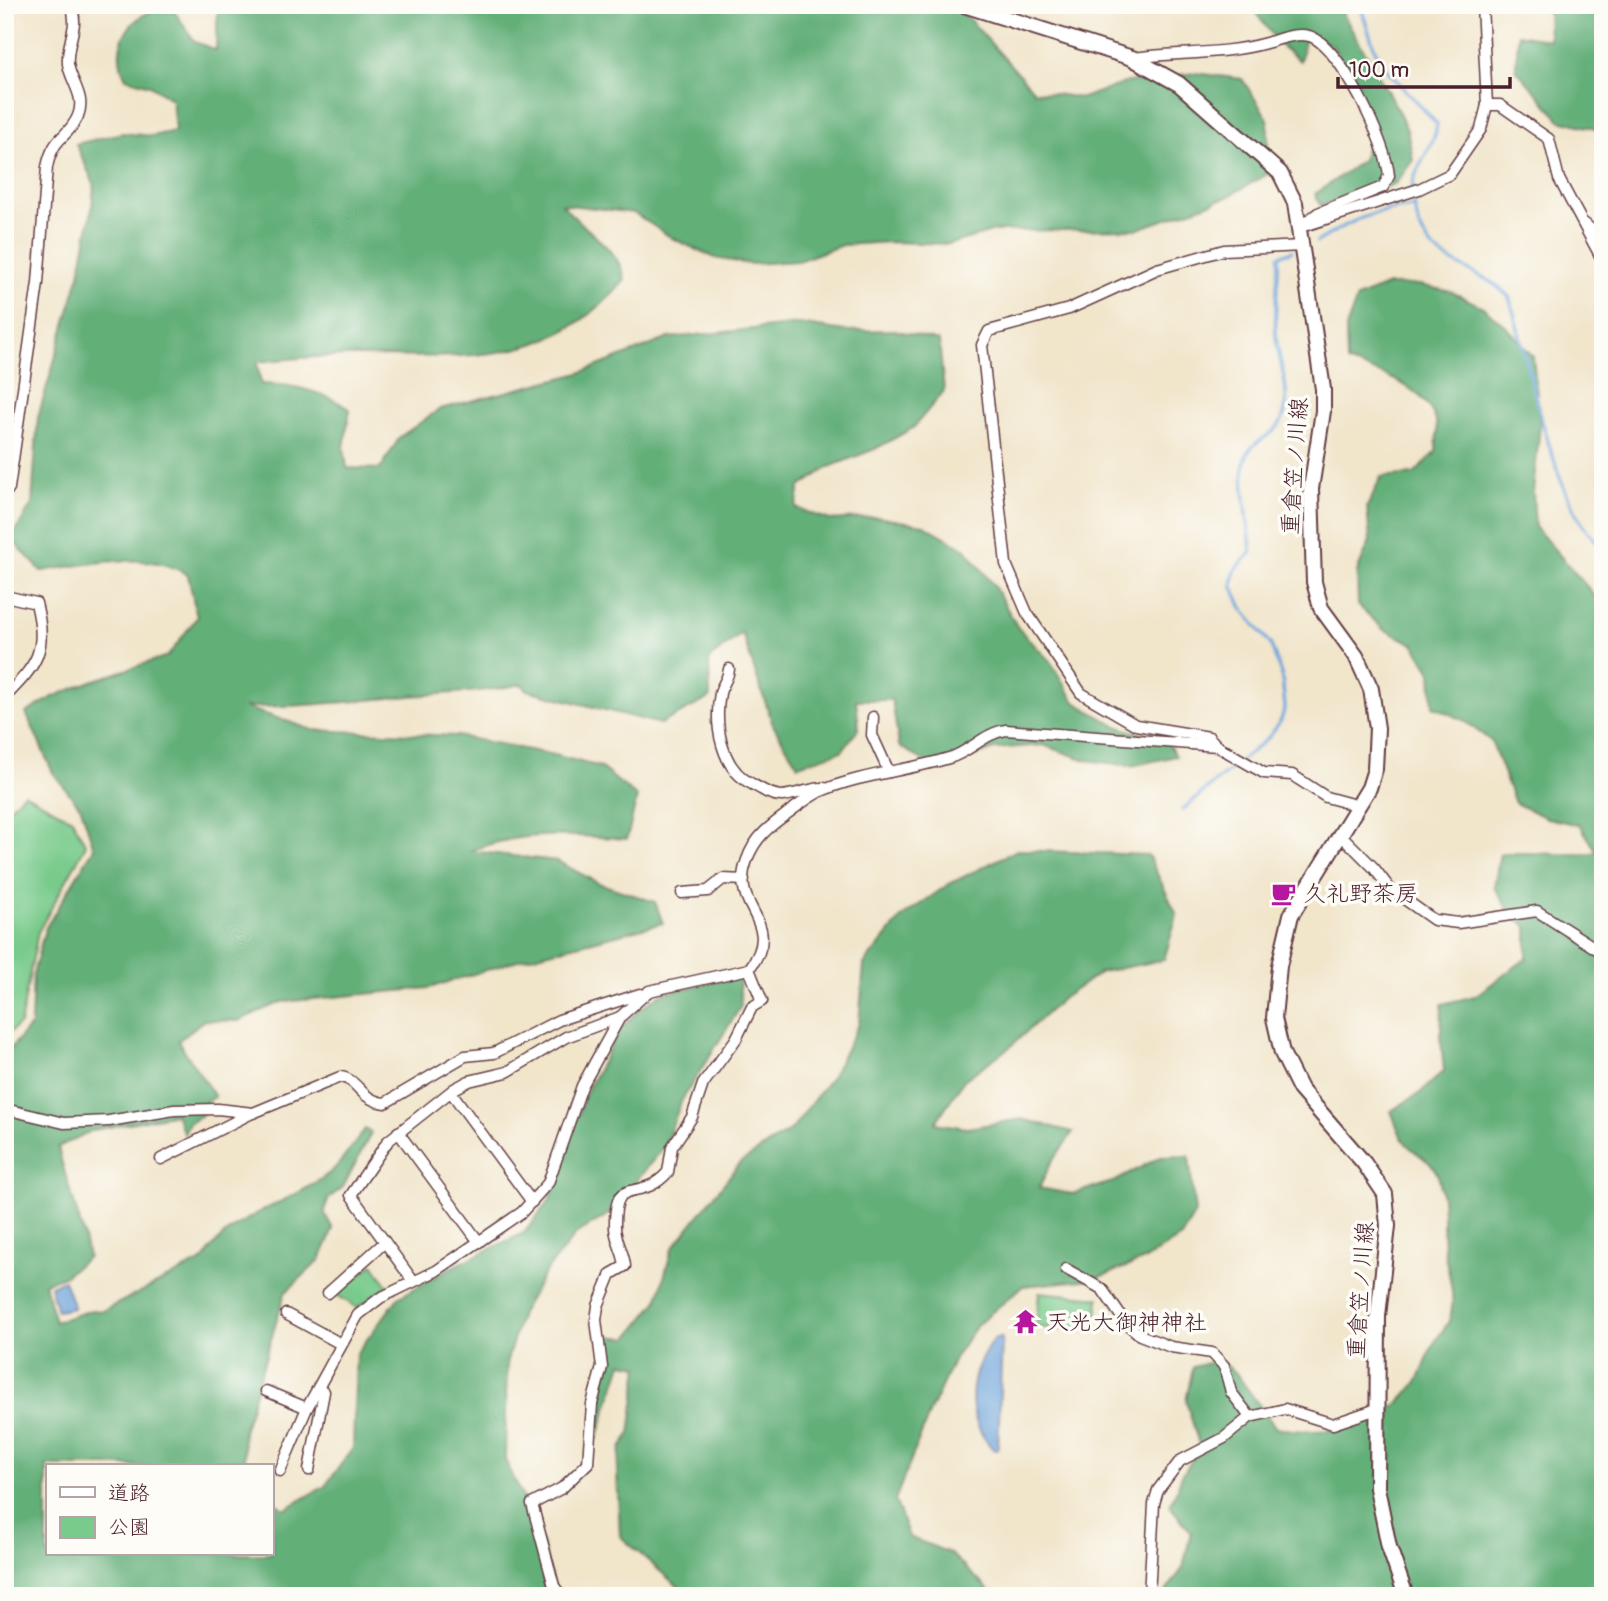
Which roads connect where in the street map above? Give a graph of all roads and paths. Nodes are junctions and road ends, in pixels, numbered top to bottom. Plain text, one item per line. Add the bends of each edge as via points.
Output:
1 (71, 5) edge
2 (964, 5) edge
3 (1482, 5) edge
4 (1132, 58) junction
5 (1488, 105) junction
6 (1575, 214) junction
7 (1299, 227) junction
8 (1603, 241) edge
9 (1302, 246) junction
10 (1603, 261) edge
11 (5, 494) edge
12 (5, 596) edge
13 (729, 669) dead end
14 (5, 697) edge
15 (873, 717) dead end
16 (1217, 746) junction
17 (889, 772) junction
18 (832, 788) junction
19 (1359, 806) junction
20 (1340, 834) junction
21 (744, 880) junction
22 (682, 893) dead end
23 (1603, 953) edge
24 (749, 969) junction
25 (649, 991) junction
26 (620, 1017) junction
27 (1603, 1048) edge
28 (1603, 1060) edge
29 (451, 1092) junction
30 (5, 1109) edge
31 (253, 1113) junction
32 (398, 1132) junction
33 (161, 1159) dead end
34 (532, 1202) junction
35 (385, 1242) junction
36 (479, 1242) junction
37 (1066, 1269) dead end
38 (413, 1281) junction
39 (327, 1293) dead end
40 (286, 1314) dead end
41 (341, 1344) junction
42 (318, 1388) junction
43 (266, 1391) dead end
44 (307, 1408) junction
45 (1377, 1409) junction
46 (1250, 1418) junction
47 (309, 1470) dead end
48 (279, 1471) dead end
49 (561, 1596) edge
50 (1149, 1596) edge
51 (1406, 1596) edge

1 - 11 street via 76,29 68,62 81,105 77,118 51,149 47,167 36,296
2 - 4 main road, 重倉笠ノ川線
3 - 5 street
4 - 7 main road, 重倉笠ノ川線 via 1179,84 1280,173 1295,203
4 - 7 street via 1244,49 1308,35 1328,47 1383,146 1389,176 1383,187 1318,213
5 - 6 street via 1500,105 1549,139 1559,179
5 - 7 street via 1481,129 1450,174 1419,189
6 - 8 street
6 - 10 street
7 - 9 main road, 重倉笠ノ川線
9 - 16 street via 1224,250 1157,269 1069,309 989,331 982,345 1006,564 1027,613 1081,693 1136,725 1209,737
9 - 19 main road, 重倉笠ノ川線 via 1323,390 1311,489 1314,582 1321,608 1366,672 1377,728 1375,769
12 - 14 street via 36,603 41,622 37,659 28,676
13 - 18 street via 728,683 720,693 722,742 735,773 780,796
15 - 17 street via 872,735
16 - 17 street via 1006,730 994,732 950,758
16 - 19 street via 1273,776 1292,775 1325,797
17 - 18 street
18 - 21 street via 818,792 758,836 751,846
19 - 20 main road, 重倉笠ノ川線
20 - 23 street via 1390,889 1434,920 1458,923 1537,911
20 - 45 main road, 重倉笠ノ川線 via 1291,915 1279,966 1275,1018 1282,1053 1300,1089 1385,1194 1388,1226 1378,1316
21 - 22 street via 723,879 708,891
21 - 24 street via 764,933 759,956
24 - 25 street
24 - 49 street via 762,1000 752,1007 736,1039 703,1084 692,1117 672,1147 668,1172 649,1188 622,1193 616,1200 615,1231 625,1266 611,1274 598,1306 602,1367 592,1404 588,1464 562,1488 532,1504 554,1586
25 - 26 street
25 - 31 street via 559,1020 494,1053 465,1056 385,1103 367,1098 351,1081 340,1077
26 - 29 street via 566,1037 507,1072 468,1081
26 - 34 street via 582,1086 548,1183
27 - 28 street
29 - 32 street
29 - 34 street
30 - 31 street via 64,1123 174,1110
31 - 33 street
32 - 35 street via 351,1195
32 - 36 street
34 - 36 street
35 - 38 street
35 - 39 street
36 - 38 street
37 - 46 street via 1102,1289 1140,1335 1219,1358 1236,1401
38 - 41 street via 380,1297 358,1315
40 - 41 street
41 - 42 street
42 - 44 street
42 - 47 street via 324,1392
43 - 44 street
44 - 48 street
45 - 46 street via 1333,1424 1284,1409
45 - 51 main road, 重倉笠ノ川線 via 1377,1488 1389,1547
46 - 50 street via 1224,1438 1186,1455 1158,1490

